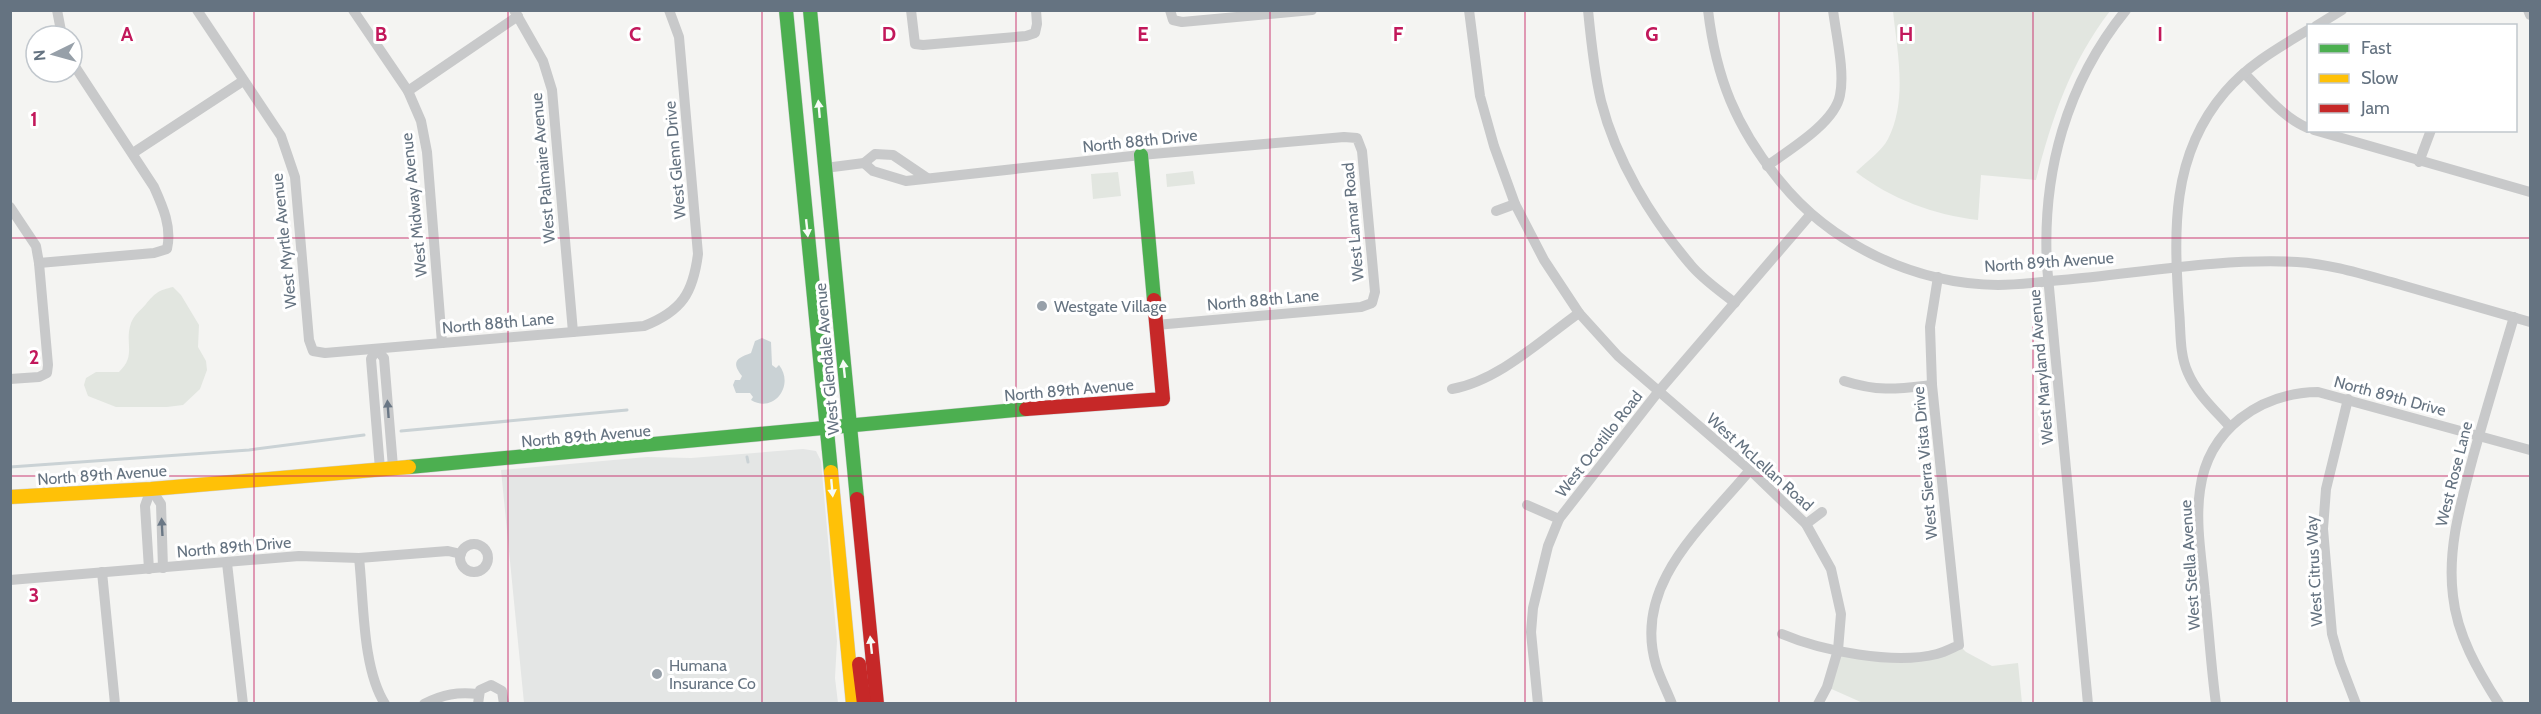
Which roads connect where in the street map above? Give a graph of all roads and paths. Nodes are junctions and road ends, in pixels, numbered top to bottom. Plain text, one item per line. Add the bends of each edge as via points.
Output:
1 (197, 10) edge
2 (353, 10) edge
3 (669, 10) edge
4 (786, 10) edge
5 (810, 10) edge
6 (910, 10) edge
7 (1036, 10) edge
8 (1312, 10) edge
9 (1469, 10) edge
10 (1588, 10) edge
11 (1708, 10) edge
12 (1833, 10) edge
13 (2126, 10) edge
14 (2342, 10) edge
15 (2528, 10) edge
16 (1292, 11) edge
17 (516, 14) edge
18 (1172, 15) edge
19 (2530, 15) edge
20 (2319, 24) edge
21 (2307, 31) edge
22 (2244, 73) junction
23 (84, 80) edge
24 (243, 81) junction
25 (408, 91) junction
26 (2307, 128) edge
27 (2321, 132) edge
28 (2430, 132) edge
29 (1357, 138) joint
30 (133, 153) junction
31 (893, 155) junction
32 (1141, 155) junction
33 (2419, 162) junction
34 (864, 163) junction
35 (1767, 166) junction
36 (825, 168) junction
37 (802, 170) junction
38 (886, 173) junction
39 (927, 178) junction
40 (2530, 192) edge
41 (1515, 204) junction
42 (10, 207) edge
43 (1496, 211) dead end
44 (1810, 215) junction
45 (39, 263) junction
46 (2176, 269) junction
47 (1938, 277) junction
48 (2048, 281) junction
49 (1372, 303) joint
50 (1735, 303) junction
51 (680, 305) joint
52 (1579, 313) junction
53 (2514, 317) junction
54 (2530, 322) edge
55 (1156, 325) junction
56 (573, 332) junction
57 (442, 343) junction
58 (376, 349) junction
59 (313, 351) joint
60 (10, 379) edge
61 (1844, 381) dead end
62 (1932, 385) junction
63 (1452, 389) dead end
64 (1658, 392) junction
65 (2348, 399) junction
66 (2230, 427) junction
67 (850, 428) junction
68 (827, 429) junction
69 (2479, 436) junction
70 (2530, 450) edge
71 (386, 468) junction
72 (1750, 470) junction
73 (151, 489) junction
74 (10, 497) edge
75 (1527, 505) dead end
76 (1822, 512) dead end
77 (1559, 519) junction
78 (1806, 524) junction
79 (461, 555) dead end
80 (359, 558) junction
81 (227, 562) junction
82 (162, 568) junction
83 (148, 569) junction
84 (102, 572) junction
85 (10, 580) edge
86 (1782, 634) dead end
87 (847, 642) junction
88 (1838, 650) junction
89 (478, 699) edge
90 (115, 704) edge
91 (243, 704) edge
92 (386, 704) edge
93 (424, 704) edge
94 (504, 704) edge
95 (853, 704) edge
96 (864, 704) edge
97 (877, 704) edge
98 (1538, 704) edge
99 (1672, 704) edge
100 (1818, 704) edge
101 (2088, 704) edge
102 (2216, 704) edge
103 (2356, 704) edge
104 (2499, 704) edge

1 - 24 street, West Myrtle Avenue
2 - 25 street, West Midway Avenue
3 - 51 street, West Glenn Drive via 679,37 698,254 695,275
4 - 37 main road, West Glendale Avenue
36 -> 5 main road, West Glendale Avenue
6 - 7 street via 915,44 1026,36 1035,33
8 - 16 street
9 - 41 street, West Ocotillo Road via 1480,96
10 - 50 street via 1602,102 1620,153 1645,202 1691,266
11 - 35 street via 1727,98
12 - 35 street via 1840,96 1830,115 1807,138
13 - 48 street, West Maryland Avenue via 2087,70 2060,136 2046,207
14 - 20 street
15 - 19 street
16 - 18 street via 1182,22
17 - 25 street
17 - 56 street, West Palmaire Avenue via 543,60 552,90
21 - 22 street via 2268,53
22 - 26 street via 2276,105
22 - 46 street via 2205,120 2186,160 2176,213
23 - 30 street
24 - 30 street
24 - 59 street, West Myrtle Avenue via 281,136 292,167
25 - 57 street, West Midway Avenue via 421,122 427,152
27 - 33 street
28 - 33 street
29 - 32 street, North 88th Drive
29 - 49 street, West Lamar Road via 1362,151 1374,280
30 - 45 street via 164,209 170,235 167,249
31 - 34 street via 875,154
31 - 38 street
31 - 39 street
32 - 39 street, North 88th Drive
32 - 55 main road
33 - 40 street
34 - 36 street
34 - 38 street, North 88th Drive via 873,171
35 - 44 street
36 - 37 main road
67 -> 36 main road, West Glendale Avenue
37 -> 68 main road, West Glendale Avenue
38 - 39 street, North 88th Drive via 906,181
41 - 43 street
41 - 52 street, West Ocotillo Road
42 - 45 street via 36,246
44 - 47 street, North 89th Avenue via 1857,247
44 - 50 street
45 - 60 street via 47,373
46 - 48 street, North 89th Avenue
46 - 53 street, North 89th Avenue via 2249,261 2300,262 2350,271
46 - 66 street via 2187,373
47 - 48 street, North 89th Avenue via 1997,285
47 - 62 street, West Sierra Vista Drive via 1930,327
48 - 101 street, West Maryland Avenue
49 - 55 street, North 88th Lane
50 - 64 street
51 - 56 street, North 88th Lane via 665,318 644,326
52 - 63 street via 1488,378
52 - 64 street, West Ocotillo Road
53 - 54 street, North 89th Avenue
53 - 69 street, West Rose Lane
55 - 67 main road, North 89th Avenue via 1163,399
56 - 57 street, North 88th Lane
57 - 58 street, North 88th Lane
58 - 59 street, North 88th Lane
58 - 71 street via 371,359
61 - 62 street via 1884,390
62 - 88 street, West Sierra Vista Drive via 1959,645 1937,654 1894,658
64 - 72 street, West McLellan Road
64 - 77 street, West Ocotillo Road
65 - 66 street, North 89th Drive via 2318,392 2278,397 2253,408
65 - 69 street, North 89th Drive
65 - 103 street, West Citrus Way via 2326,489 2323,529 2332,634
66 - 102 street, West Stella Avenue via 2208,460 2200,488 2198,523
67 - 68 main road, North 89th Avenue
97 -> 67 main road, West Glendale Avenue
68 - 71 main road, North 89th Avenue
68 -> 87 main road, West Glendale Avenue
69 - 70 street, North 89th Drive
69 - 104 street, West Rose Lane via 2456,521 2452,596 2471,654
71 - 73 main road, North 89th Avenue
72 - 78 street, West McLellan Road
72 - 99 street via 1676,556 1663,579 1652,619 1652,642 1656,665
73 - 74 main road, North 89th Avenue
82 -> 73 street via 160,504
73 - 83 street via 145,506
75 - 77 street, West Ocotillo Road
76 - 78 street
77 - 98 street, West Ocotillo Road via 1533,608 1531,632
78 - 88 street, West McLellan Road via 1831,569 1841,615
79 - 80 street, North 89th Drive via 448,551
80 - 81 street, North 89th Drive via 299,556
80 - 92 street via 369,655 378,692
81 - 82 street, North 89th Drive
81 - 91 street
82 - 83 street, North 89th Drive
83 - 84 street, North 89th Drive
84 - 85 street, North 89th Drive
84 - 90 street
86 - 88 street
87 - 95 main road, West Glendale Avenue
87 - 96 main road via 858,648
88 - 100 street, West McLellan Road
89 - 93 street via 459,692
89 - 94 street via 487,686 496,686 504,695

